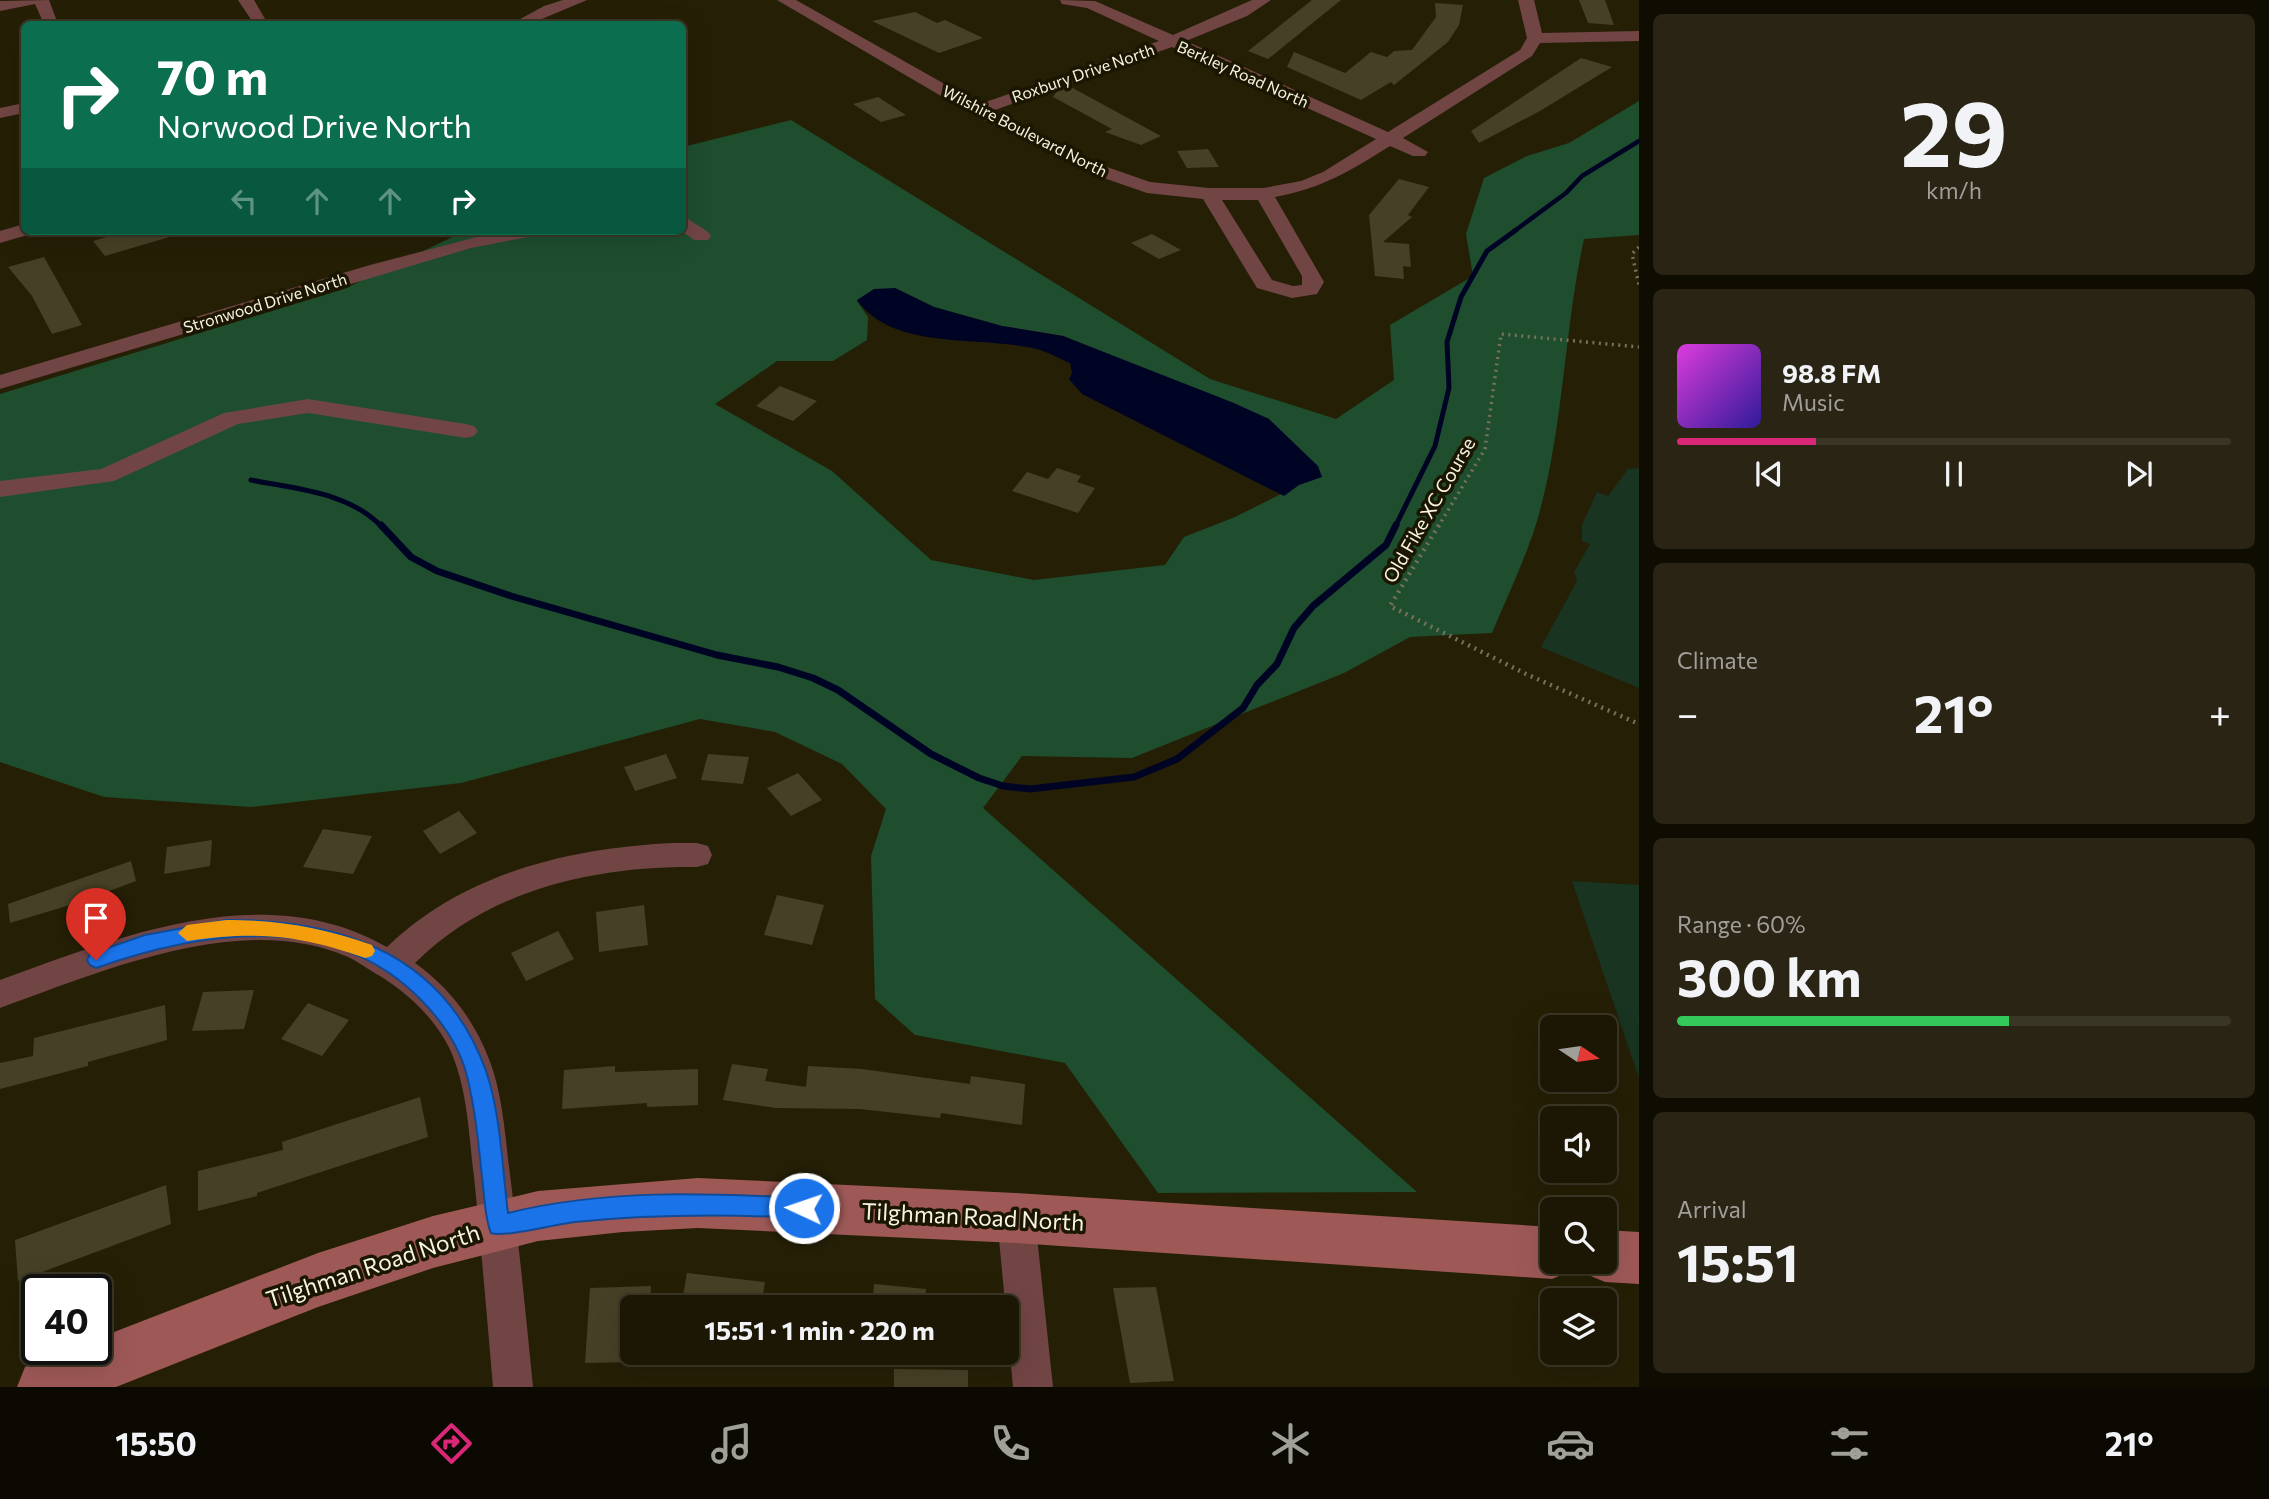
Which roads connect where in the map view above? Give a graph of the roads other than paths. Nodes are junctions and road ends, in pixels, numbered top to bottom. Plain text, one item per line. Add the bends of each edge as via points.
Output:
1 (34, 0) edge
2 (41, 0) edge
3 (246, 0) edge
4 (579, 0) edge
5 (785, 0) edge
6 (1263, 0) edge
7 (1526, 0) edge
8 (1067, 1) edge
9 (0, 6) edge
10 (50, 21) edge
11 (259, 21) edge
12 (525, 21) edge
13 (1639, 36) edge
14 (1535, 38) junction
15 (1171, 42) junction
16 (21, 109) edge
17 (978, 110) junction
18 (0, 113) edge
19 (1388, 139) junction
20 (1419, 152) dead end
21 (1209, 194) junction
22 (1264, 194) junction
23 (686, 224) edge
24 (21, 231) edge
25 (510, 235) edge
26 (701, 236) dead end
27 (0, 237) edge
28 (0, 382) edge
29 (466, 430) dead end
30 (0, 489) edge
31 (697, 855) dead end
32 (392, 964) junction
33 (0, 994) edge
34 (1016, 1218) junction
35 (499, 1226) junction
36 (1540, 1252) edge
37 (1617, 1257) edge
38 (1639, 1258) edge
39 (45, 1387) edge
40 (513, 1387) edge
41 (1034, 1387) edge

1 - 9 street
2 - 10 street
3 - 11 street
4 - 12 street
5 - 17 street, Wilshire Boulevard North
6 - 15 street, Roxbury Drive North
7 - 14 street
8 - 15 street, Berkley Road North via 1090,4
13 - 14 street
14 - 19 street, Wilshire Boulevard North via 1527,53
15 - 17 street, Roxbury Drive North
15 - 19 street, Berkley Road North
16 - 18 street
17 - 21 street, Wilshire Boulevard North via 1126,181
19 - 20 street, Berkley Road North
19 - 22 street, Wilshire Boulevard North via 1330,176
21 - 22 street, Wilshire Boulevard North
21 - 22 street via 1264,284 1292,292 1310,290 1312,276
23 - 26 street
24 - 27 street
25 - 28 street, Stronwood Drive North via 377,269
29 - 30 street via 308,406 232,418 106,476
31 - 32 street via 660,854 557,870 492,890 421,934
32 - 33 street via 317,934 270,927 226,928 145,943
32 - 35 street via 419,984 464,1042 477,1074
34 - 35 street, Tilghman Road North via 698,1203 538,1216
34 - 36 street, Tilghman Road North
34 - 41 street
35 - 39 street, Tilghman Road North via 433,1241 318,1280
35 - 40 street
37 - 38 street

